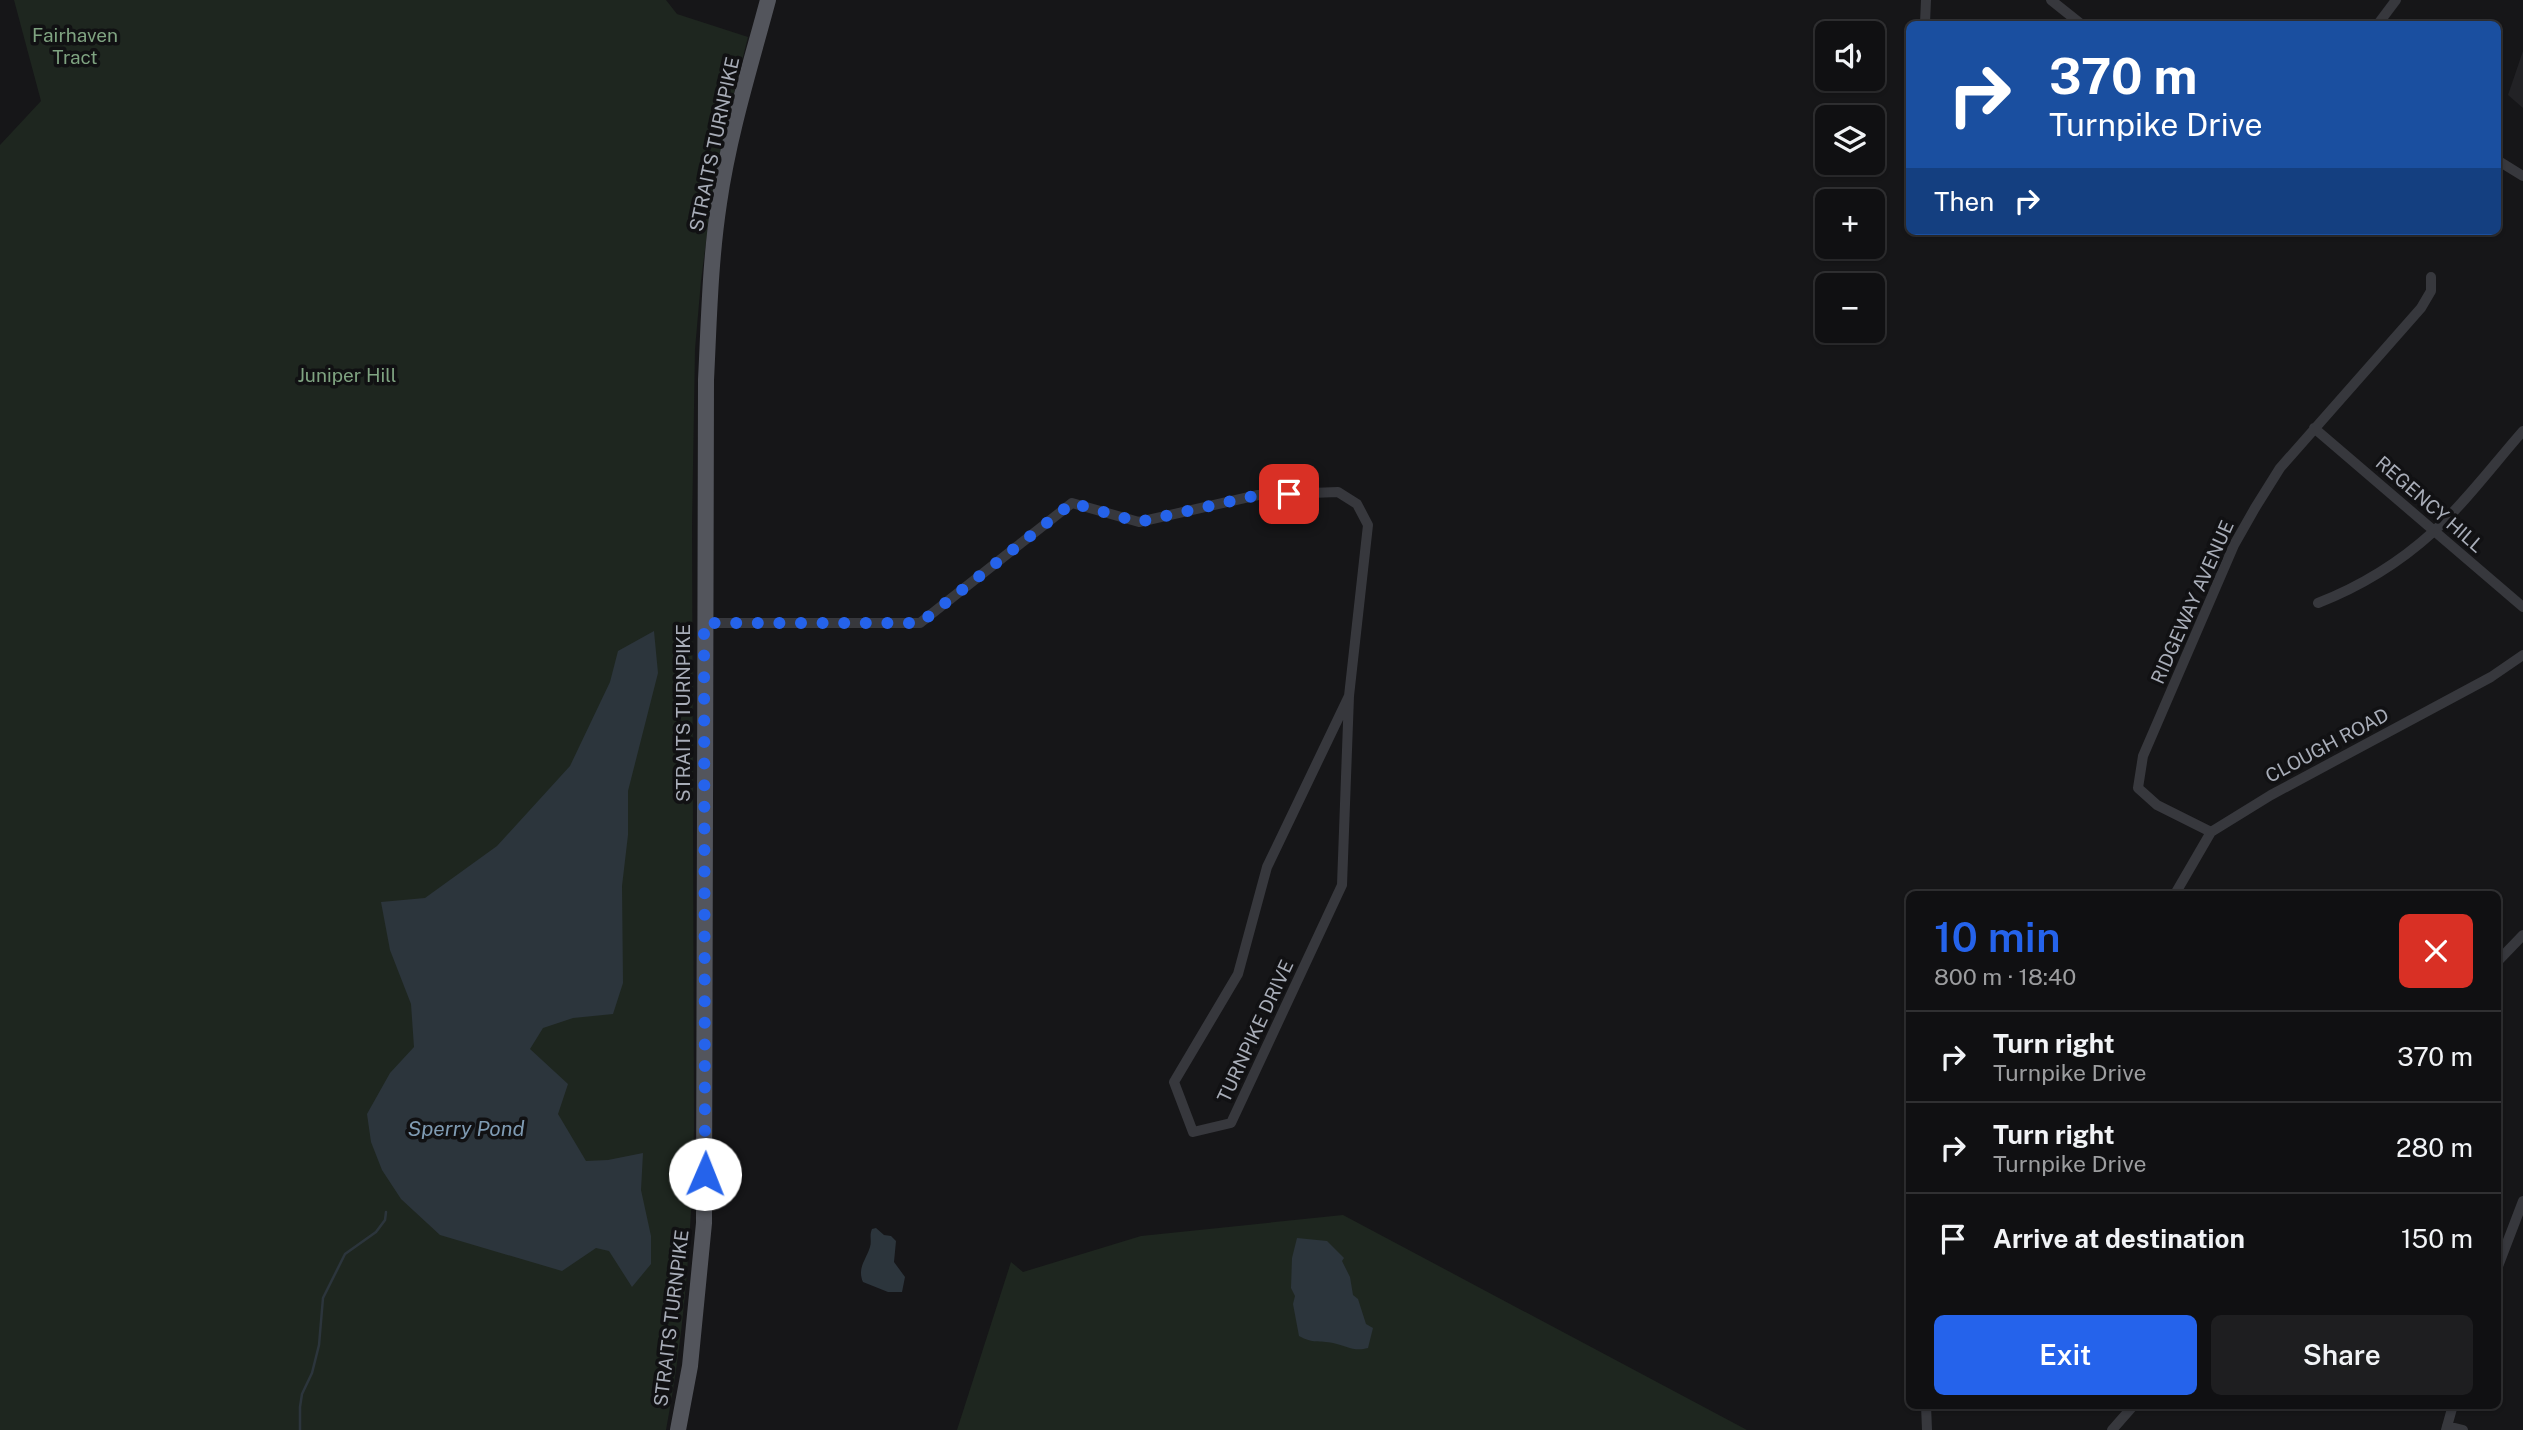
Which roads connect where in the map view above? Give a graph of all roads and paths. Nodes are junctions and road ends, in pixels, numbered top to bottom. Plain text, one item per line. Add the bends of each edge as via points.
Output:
1 (768, 0) edge
2 (1926, 0) edge
3 (2051, 0) edge
4 (2396, 0) edge
5 (1925, 21) edge
6 (2077, 21) edge
7 (2380, 21) edge
8 (2501, 162) edge
9 (2523, 176) edge
10 (2431, 277) dead end
11 (2314, 428) junction
12 (2523, 431) edge
13 (2435, 531) junction
14 (2318, 603) dead end
15 (2523, 607) edge
16 (704, 623) junction
17 (2523, 654) edge
18 (1349, 696) junction
19 (2211, 832) junction
20 (2177, 891) edge
21 (2523, 935) edge
22 (2501, 958) edge
23 (2523, 1201) edge
24 (2501, 1259) edge
25 (1926, 1409) edge
26 (2130, 1409) edge
27 (2452, 1409) edge
28 (2447, 1428) edge
29 (678, 1430) edge
30 (1927, 1430) edge
31 (2112, 1430) edge
32 (2463, 1430) edge

1 - 16 main road, STRAITS TURNPIKE via 736,118 712,259
2 - 5 street
3 - 6 street
4 - 7 street
8 - 9 street
10 - 11 street, RIDGEWAY AVENUE via 2431,291 2421,308
11 - 13 street, REGENCY HILL
11 - 19 street, RIDGEWAY AVENUE via 2280,468 2234,545 2143,757 2138,788 2157,805
12 - 13 street
13 - 14 street via 2343,594
13 - 15 street, REGENCY HILL
16 - 18 street, TURNPIKE DRIVE via 920,623 1072,503 1139,522 1258,495 1338,492 1357,504 1368,524
16 - 29 main road, STRAITS TURNPIKE via 704,1223 690,1366
17 - 19 street, CLOUGH ROAD via 2491,677
18 - 18 street, TURNPIKE DRIVE via 1342,885 1231,1123 1192,1132 1174,1082 1237,974 1267,867
19 - 20 street, CLOUGH ROAD
21 - 22 street
23 - 24 street
25 - 30 street
26 - 31 street
27 - 28 street
28 - 32 street

